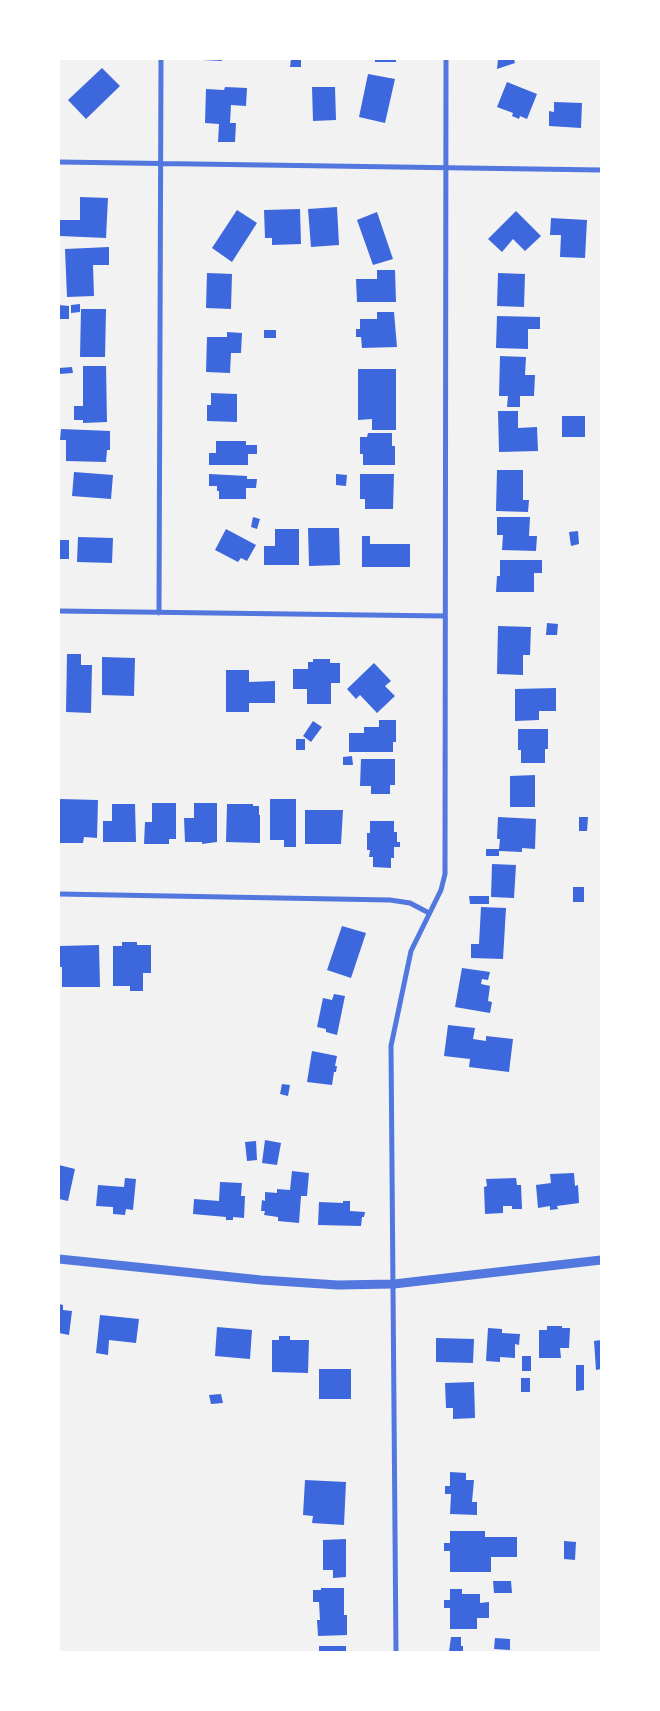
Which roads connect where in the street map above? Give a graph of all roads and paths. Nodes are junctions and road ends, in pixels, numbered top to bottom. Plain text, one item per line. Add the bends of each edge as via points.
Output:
1 (161, 59) edge
2 (446, 59) edge
3 (59, 162) edge
4 (161, 163) junction
5 (446, 167) junction
6 (601, 170) edge
7 (59, 611) edge
8 (158, 613) junction
9 (445, 616) junction
10 (59, 894) edge
11 (429, 913) junction
12 (59, 1259) edge
13 (601, 1260) edge
14 (394, 1284) junction
15 (396, 1652) edge

1 - 4 street
2 - 5 street
3 - 4 street
4 - 5 street
4 - 8 street
5 - 6 street
5 - 9 street
7 - 8 street
8 - 9 street
9 - 11 street via 445,874
10 - 11 street via 390,900 410,904
11 - 14 street via 412,951 391,1046
12 - 14 street via 261,1280 338,1285
13 - 14 street
14 - 15 street

